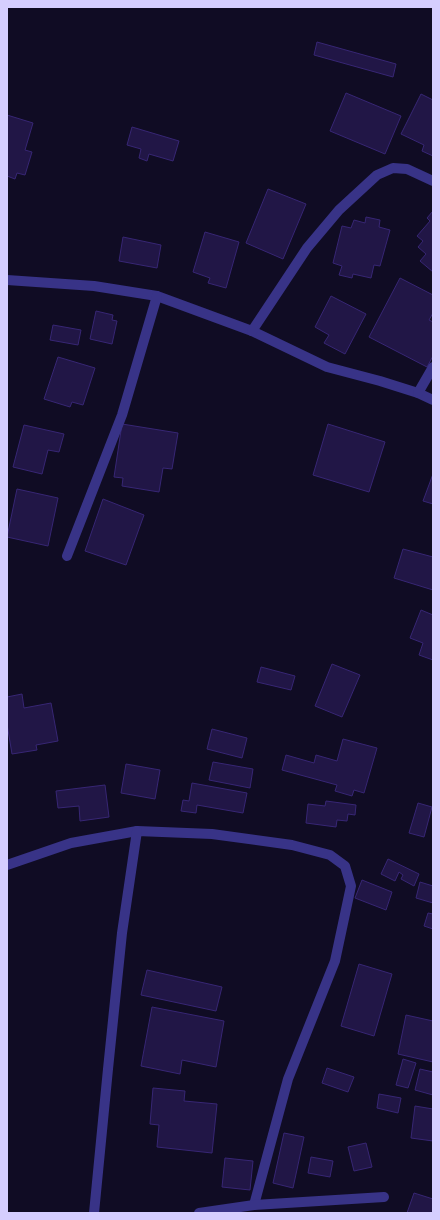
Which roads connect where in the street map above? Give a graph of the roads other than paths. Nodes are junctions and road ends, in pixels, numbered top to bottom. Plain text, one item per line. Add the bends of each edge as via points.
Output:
1 (433, 181) edge
2 (7, 280) edge
3 (157, 296) junction
4 (252, 331) junction
5 (433, 367) edge
6 (418, 393) junction
7 (433, 400) edge
8 (67, 556) dead end
9 (138, 831) junction
10 (7, 865) edge
11 (384, 1197) dead end
12 (254, 1205) junction
13 (94, 1213) edge
14 (199, 1213) edge

1 - 4 street via 407,169 393,168 377,175 339,210 307,248
2 - 3 street via 94,286
3 - 4 street
3 - 8 street via 122,414
4 - 6 street via 327,367
5 - 6 street
6 - 7 street
9 - 10 street via 71,843
9 - 12 street via 212,834 292,845 330,855 345,866 351,886 334,961 288,1079
9 - 13 street via 122,933
11 - 12 street
12 - 14 street

